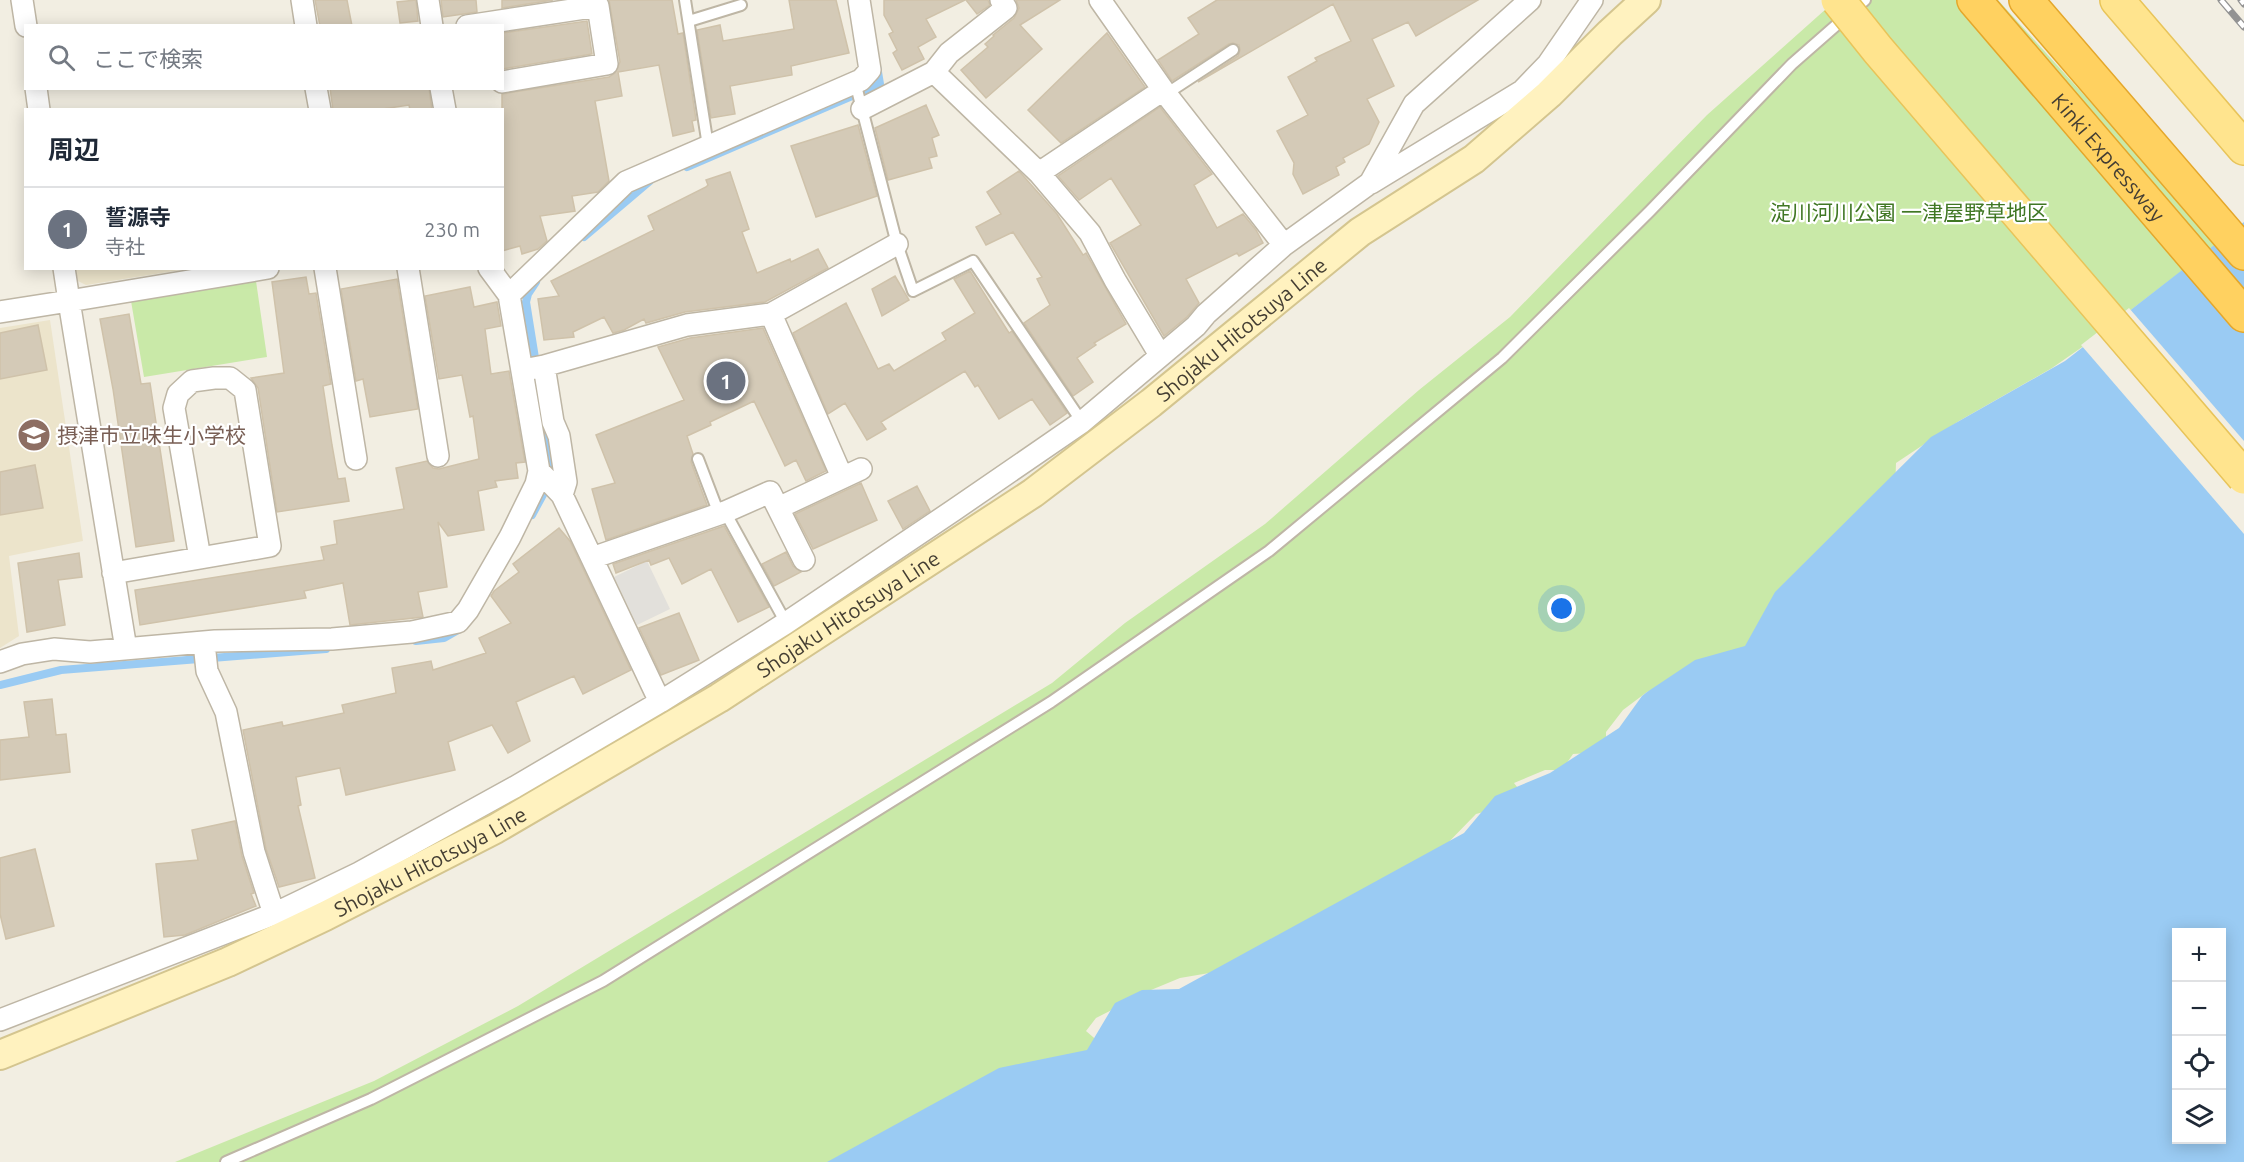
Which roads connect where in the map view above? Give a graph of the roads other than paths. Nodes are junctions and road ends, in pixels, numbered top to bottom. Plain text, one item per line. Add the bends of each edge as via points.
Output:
1 (22, 0) edge
2 (302, 0) edge
3 (428, 0) edge
4 (685, 0) edge
5 (859, 0) edge
6 (1000, 0) edge
7 (1100, 0) edge
8 (1530, 0) edge
9 (1592, 0) edge
10 (1629, 0) edge
11 (1646, 0) edge
12 (1838, 0) edge
13 (1865, 0) edge
14 (1974, 0) edge
15 (2026, 0) edge
16 (2116, 0) edge
17 (741, 5) dead end
18 (688, 21) junction
19 (26, 24) edge
20 (306, 24) edge
21 (432, 24) edge
22 (480, 24) edge
23 (1610, 33) junction
24 (1233, 50) dead end
25 (934, 72) junction
26 (504, 82) edge
27 (855, 82) junction
28 (36, 90) edge
29 (316, 90) edge
30 (1165, 92) junction
31 (39, 108) edge
32 (320, 108) edge
33 (862, 110) junction
34 (708, 146) junction
35 (2244, 148) edge
36 (1039, 173) junction
37 (1370, 183) junction
38 (897, 244) junction
39 (1284, 245) junction
40 (2244, 254) edge
41 (64, 270) edge
42 (256, 270) edge
43 (325, 270) edge
44 (408, 270) edge
45 (490, 270) edge
46 (509, 295) junction
47 (69, 301) junction
48 (0, 312) edge
49 (771, 314) junction
50 (2244, 315) edge
51 (1160, 356) junction
52 (544, 366) junction
53 (523, 370) junction
54 (1082, 422) junction
55 (438, 456) dead end
56 (356, 459) dead end
57 (698, 459) dead end
58 (539, 471) junction
59 (2244, 477) edge
60 (562, 495) junction
61 (777, 508) junction
62 (722, 513) junction
63 (200, 558) junction
64 (592, 558) junction
65 (804, 560) dead end
66 (113, 573) junction
67 (786, 623) junction
68 (204, 643) junction
69 (126, 649) junction
70 (0, 662) edge
71 (660, 702) junction
72 (274, 914) junction
73 (0, 1020) edge
74 (0, 1055) edge
75 (226, 1162) edge

1 - 19 street
2 - 20 street
3 - 21 street
4 - 18 lane
5 - 27 street via 870,70
6 - 25 street via 1006,8 949,53
7 - 30 street
8 - 37 street via 1414,104
9 - 37 street via 1548,64 1522,90
10 - 23 main road, Shojaku Hitotsuya Line
11 - 23 main road, Shojaku Hitotsuya Line
12 - 59 main road, bridge
13 - 75 lane via 1792,64 1502,358 1269,550 1051,702 603,981 371,1099
14 - 50 highway, Kinki Expressway
15 - 40 highway, Kinki Expressway
16 - 35 main road
17 - 18 lane
18 - 34 lane
22 - 26 street via 598,6 607,64
23 - 74 main road, Shojaku Hitotsuya Line via 1549,94 1474,159 1360,232 1034,493 720,698 495,829 335,912 228,962
24 - 30 lane
25 - 33 street
25 - 36 street
27 - 33 lane
27 - 34 street
28 - 31 street
29 - 32 street
30 - 36 street
30 - 39 street
33 - 38 lane
34 - 46 street via 626,182
36 - 51 street via 1090,233
37 - 39 street
38 - 49 street
38 - 54 lane via 913,291 973,261
39 - 51 street
41 - 47 street
42 - 47 street
43 - 56 street
44 - 55 street
45 - 46 street
46 - 53 street
47 - 48 street
47 - 66 street
49 - 52 street via 687,325
49 - 61 street via 851,473
51 - 54 street
52 - 53 street
52 - 60 street via 566,482
53 - 58 street
54 - 67 street
57 - 62 lane
58 - 60 street
58 - 68 street via 510,537 458,622 412,632 332,639
60 - 64 street
61 - 62 street via 770,492
61 - 65 street
62 - 64 street
62 - 67 lane
63 - 63 street via 270,546 245,390 230,378 192,381 178,394 174,408
63 - 66 street
64 - 71 street
66 - 69 street
67 - 71 street
68 - 69 street
68 - 72 street via 207,670 226,712 254,852
69 - 70 street via 54,649
71 - 72 street via 359,873
72 - 73 street

